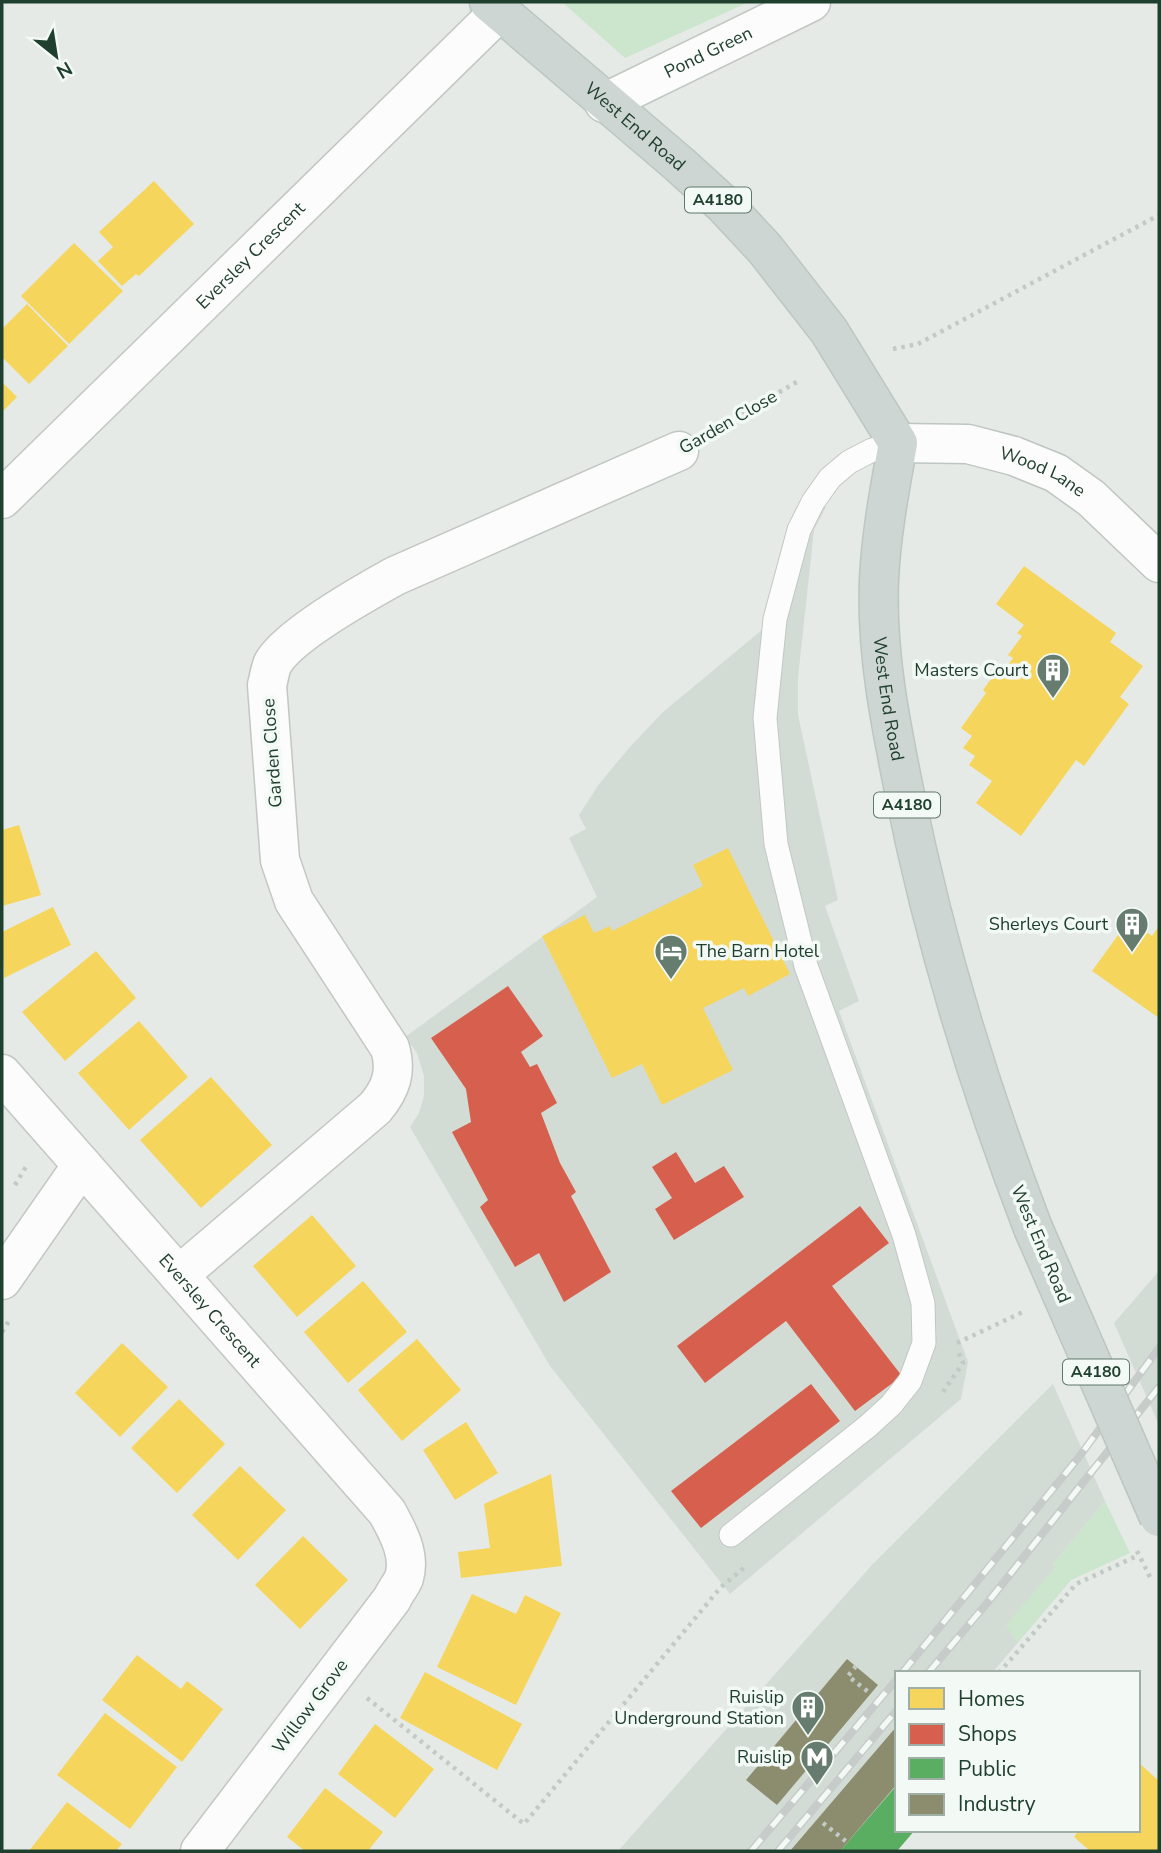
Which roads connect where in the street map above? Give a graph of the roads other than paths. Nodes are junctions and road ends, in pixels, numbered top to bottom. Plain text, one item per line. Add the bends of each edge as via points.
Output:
1 (811, 2) edge
2 (496, 5) edge
3 (604, 103) junction
4 (898, 443) junction
5 (679, 451) road end
6 (2, 499) edge
7 (1159, 563) edge
8 (2, 1074) edge
9 (82, 1165) junction
10 (179, 1275) junction
11 (2, 1280) edge
12 (1159, 1517) edge
13 (731, 1535) dead end
14 (405, 1555) joint
15 (200, 1851) edge

1 - 3 street, Pond Green
2 - 3 main road, West End Road / A4180
2 - 6 street, Eversley Crescent
3 - 4 main road, West End Road / A4180 via 724,205 765,248 829,331
4 - 7 street, Wood Lane via 968,444 1055,473 1091,498
4 - 12 main road, West End Road / A4180, bridge via 879,581 881,654 888,710 933,919 1005,1158
4 - 13 lane via 872,450 830,478 799,530 775,619 765,718 776,844 806,966 904,1235 923,1303 924,1343 910,1381 891,1405
5 - 10 street, Garden Close via 373,588 291,644 274,663 267,685 280,860 294,901 390,1048 393,1079 375,1108
8 - 9 street, Eversley Crescent
9 - 10 street, Eversley Crescent
9 - 11 street
10 - 14 street, Eversley Crescent via 387,1513 400,1534
14 - 15 street, Willow Grove via 404,1578 392,1599

